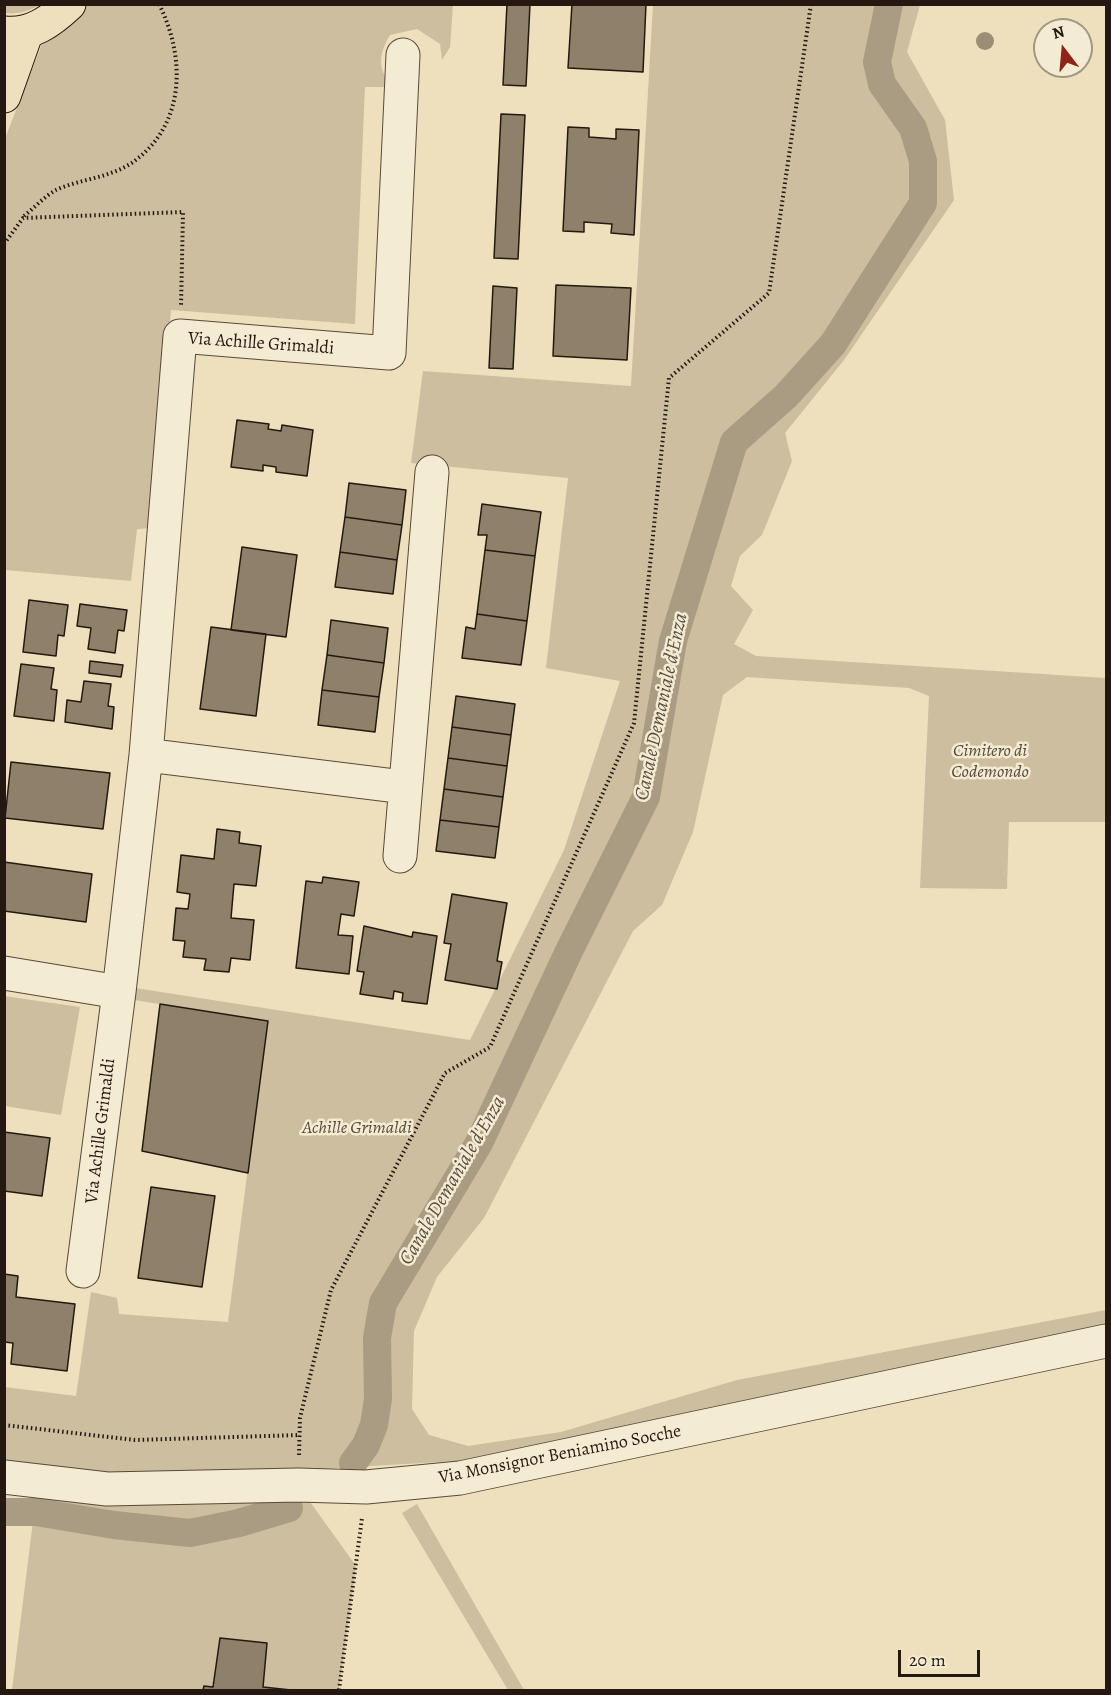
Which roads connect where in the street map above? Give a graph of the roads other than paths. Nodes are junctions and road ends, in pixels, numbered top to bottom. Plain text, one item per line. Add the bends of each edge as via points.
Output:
1 (69, 4) edge
2 (16, 32) edge
3 (403, 55) dead end
4 (4, 96) edge
5 (432, 472) dead end
6 (146, 755) junction
7 (405, 787) junction
8 (400, 856) dead end
9 (4, 973) edge
10 (119, 992) junction
11 (83, 1271) dead end
12 (1107, 1341) edge
13 (4, 1477) edge

1 - 2 main road via 51,21
2 - 4 main road
3 - 6 street, Via Achille Grimaldi via 389,353 180,336
5 - 7 street
6 - 7 street
6 - 10 street, Via Achille Grimaldi
7 - 8 street
9 - 10 street
10 - 11 street, Via Achille Grimaldi
12 - 13 street, Via Monsignor Beniamino Socche via 460,1478 366,1487 107,1489

